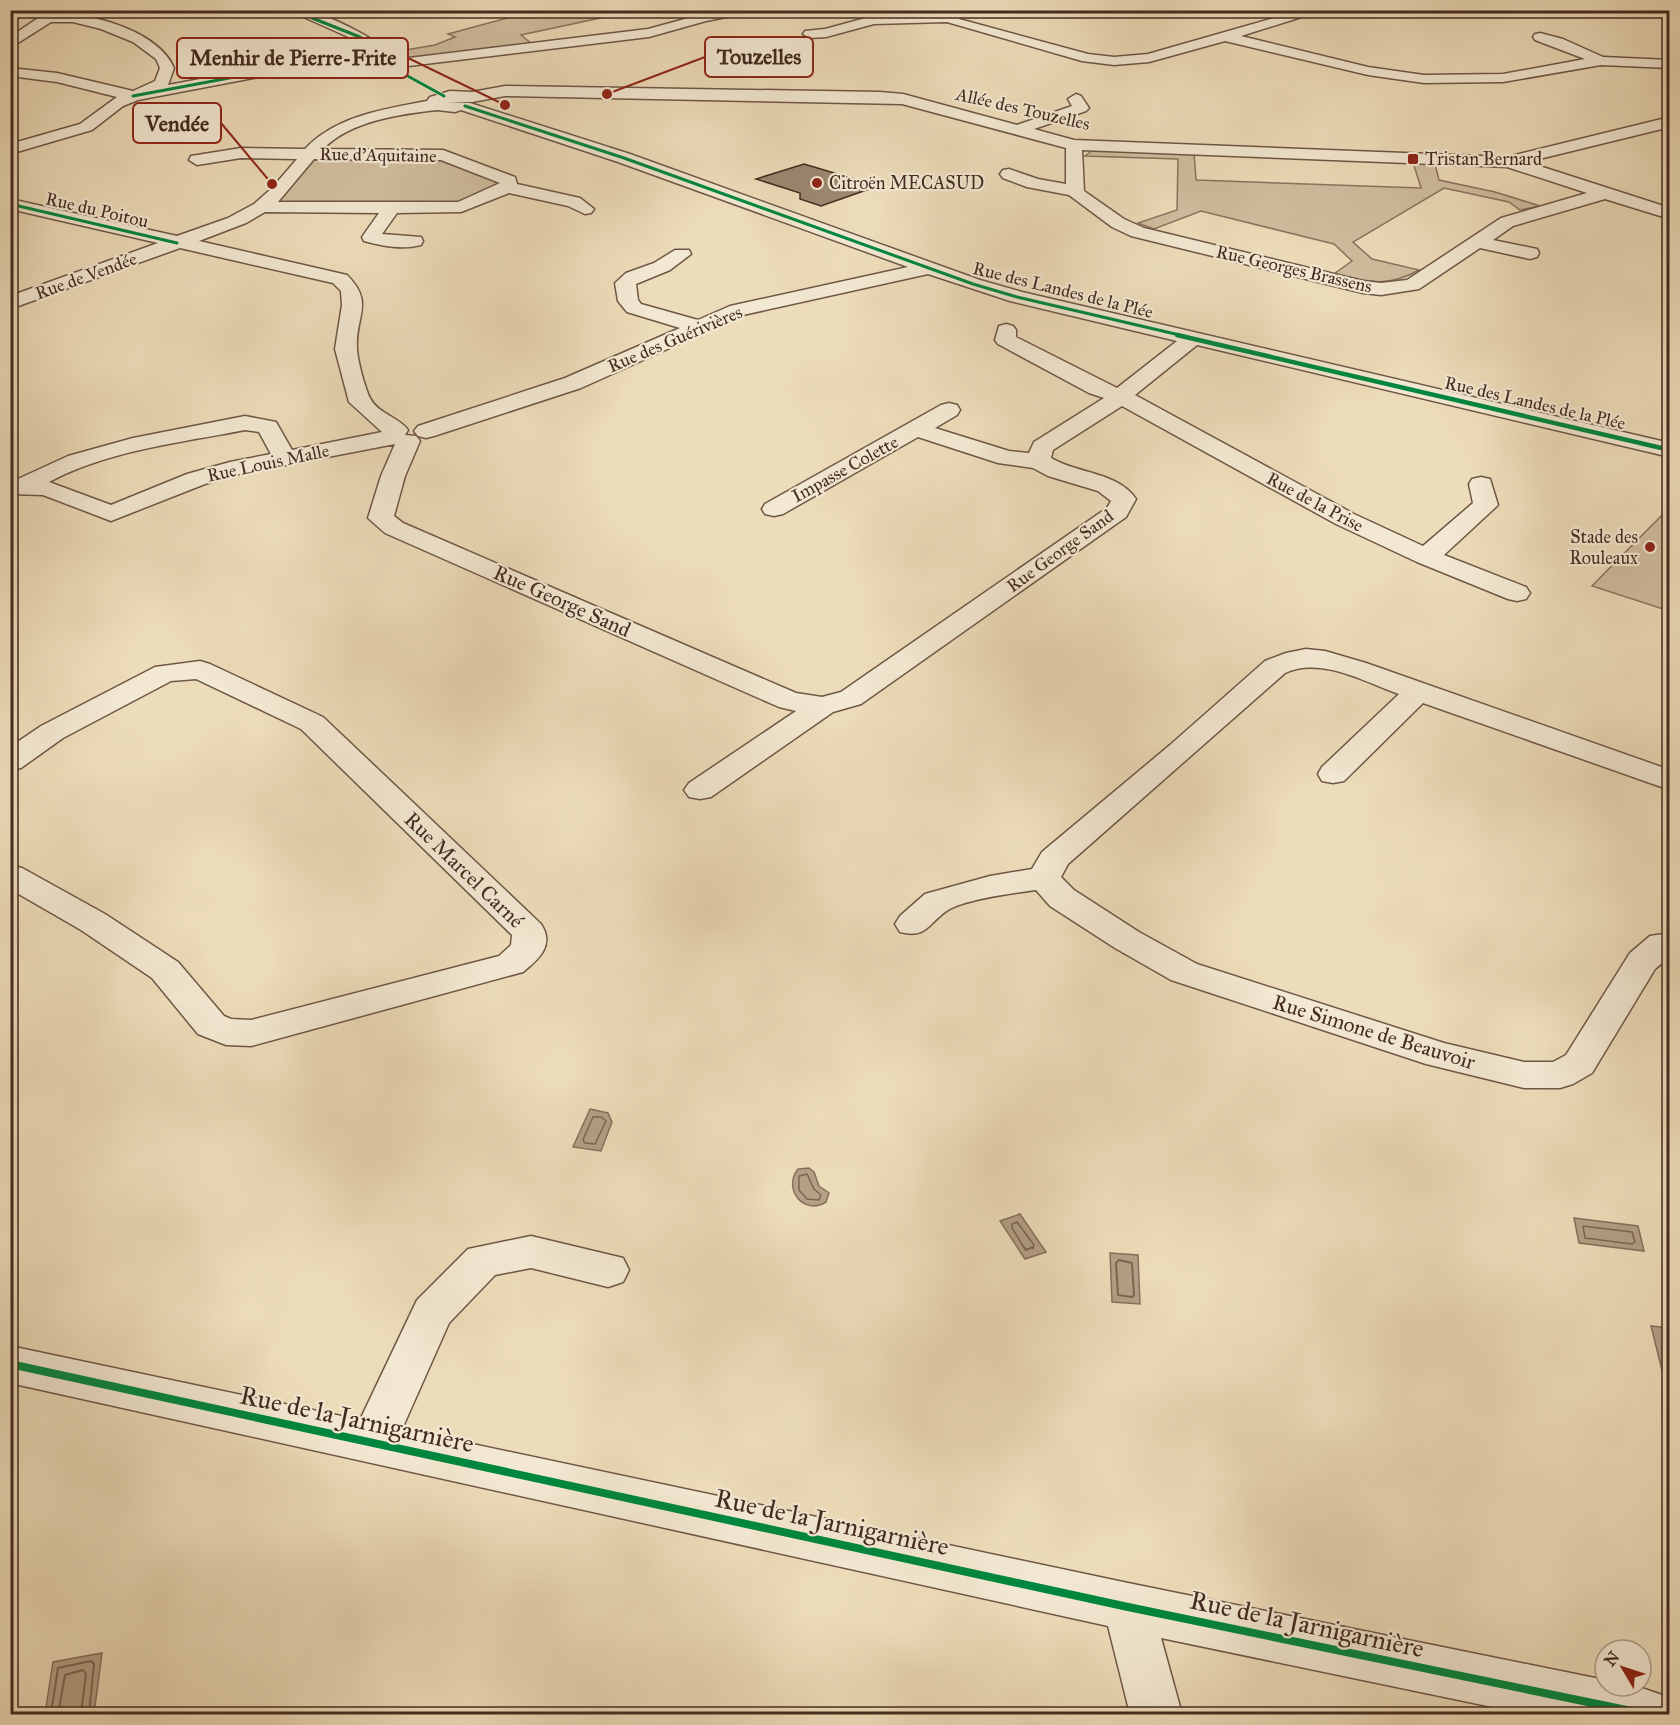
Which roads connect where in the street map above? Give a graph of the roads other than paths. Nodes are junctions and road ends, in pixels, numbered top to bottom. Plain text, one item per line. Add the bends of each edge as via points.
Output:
1 (294, 10) edge
2 (742, 10) edge
3 (1318, 10) edge
4 (1659, 10) edge
5 (54, 14) edge
6 (957, 14) edge
7 (1670, 17) edge
8 (810, 34) dead end
9 (1226, 37) junction
10 (1540, 37) dead end
11 (10, 44) edge
12 (380, 50) junction
13 (1601, 60) junction
14 (392, 64) junction
15 (1670, 64) edge
16 (10, 72) edge
17 (880, 90) junction
18 (133, 96) junction
19 (1076, 99) dead end
20 (441, 101) junction
21 (468, 101) junction
22 (878, 114) dead end
23 (1670, 122) edge
24 (1017, 130) junction
25 (1263, 131) dead end
26 (1074, 145) junction
27 (10, 149) edge
28 (1268, 152) junction
29 (308, 153) junction
30 (197, 160) dead end
31 (1507, 162) junction
32 (1009, 174) dead end
33 (507, 187) junction
34 (1075, 190) junction
35 (1605, 193) junction
36 (262, 207) junction
37 (15, 208) edge
38 (391, 209) junction
39 (585, 209) dead end
40 (1670, 214) edge
41 (1170, 241) junction
42 (414, 242) dead end
43 (1478, 242) junction
44 (177, 243) junction
45 (1530, 253) dead end
46 (682, 254) dead end
47 (1144, 254) dead end
48 (930, 268) junction
49 (10, 303) edge
50 (697, 326) junction
51 (1006, 330) dead end
52 (1193, 338) junction
53 (1120, 396) junction
54 (949, 410) dead end
55 (916, 429) junction
56 (406, 435) junction
57 (1670, 450) edge
58 (285, 459) junction
59 (1039, 461) junction
60 (1481, 483) dead end
61 (19, 485) edge
62 (774, 510) dead end
63 (1426, 557) junction
64 (1517, 593) dead end
65 (1419, 691) junction
66 (822, 705) junction
67 (10, 761) edge
68 (1333, 774) dead end
69 (1670, 781) edge
70 (700, 790) dead end
71 (10, 875) edge
72 (1044, 878) junction
73 (912, 924) dead end
74 (1670, 944) edge
75 (608, 1270) dead end
76 (10, 1364) edge
77 (373, 1442) junction
78 (1128, 1607) junction
79 (1156, 1714) edge
80 (1646, 1714) edge

1 - 12 street via 360,37
2 - 14 street via 649,33
3 - 9 street
4 - 7 street
5 - 11 street
5 - 18 street via 90,22 158,50 167,62 165,79 156,88
6 - 8 street via 873,20
6 - 9 street via 953,21 967,27 1079,56 1114,61 1149,58
9 - 13 street via 1368,71 1425,79 1503,78
10 - 13 street
12 - 14 street
12 - 18 street
13 - 15 street
14 - 20 street
16 - 18 street via 39,72
17 - 21 street, Allée des Touzelles via 505,91
17 - 22 street
17 - 24 street, Allée des Touzelles
18 - 27 street via 112,106 101,119 86,127
19 - 24 street via 1081,108
20 - 21 street
20 - 29 street, Rue de Vendée via 355,122 331,132
21 - 48 street, Rue des Landes de la Plée
23 - 31 street, Allée des Touzelles
24 - 26 street, Allée des Touzelles
25 - 28 street
26 - 28 street, Allée des Touzelles
26 - 34 street
28 - 31 street, Allée des Touzelles
29 - 30 street via 241,153
29 - 33 street, Rue d'Aquitaine via 444,155 500,176 509,181
29 - 36 street, Rue de Vendée
31 - 35 street
32 - 34 street via 1043,186
33 - 38 street via 461,207
33 - 39 street, Rue d'Aquitaine via 574,201
34 - 41 street, Rue Georges Brassens via 1118,223
35 - 40 street
35 - 43 street, Rue Georges Brassens via 1507,222
36 - 38 street
36 - 44 street, Rue de Vendée
37 - 44 street, Rue du Poitou
38 - 42 street via 371,237
41 - 43 street, Rue Georges Brassens via 1381,289 1412,285
41 - 47 street
43 - 45 street
44 - 49 street, Rue de Vendée
44 - 56 street via 340,279 351,290 346,349 360,402 389,427
46 - 50 street via 662,267 630,278 625,283 628,302 634,308
48 - 50 street, Rue des Guérivières via 771,301
48 - 52 street, Rue des Landes de la Plée via 1017,297
50 - 56 street, Rue des Guérivières via 545,394
51 - 53 street, Rue de la Prise via 1005,340
52 - 53 street
52 - 57 street, Rue des Landes de la Plée
53 - 59 street via 1042,447
53 - 63 street, Rue de la Prise via 1345,519
54 - 55 street, Impasse Colette
55 - 59 street, Impasse Colette via 1006,458
55 - 62 street, Impasse Colette
56 - 58 street, Rue Louis Malle
56 - 66 street, Rue George Sand via 381,518 394,528 789,701
58 - 61 street, Rue Louis Malle via 196,479 111,514
58 - 61 street via 268,427 245,423 99,453
59 - 66 street, Rue George Sand via 1056,471 1107,486 1124,499 1117,513 851,698
60 - 63 street via 1486,504
63 - 64 street, Rue de la Prise
65 - 68 street
65 - 69 street
65 - 72 street via 1327,660 1288,660 1275,667 1054,859
66 - 70 street, Rue George Sand
67 - 71 street, Rue Marcel Carné via 52,732 165,673 200,670 312,723 529,932 528,949 511,964 251,1033 226,1032 211,1025 165,970 93,922
72 - 73 street via 990,886 937,902
72 - 74 street, Rue Simone de Beauvoir via 1062,898 1184,972 1439,1055 1524,1075 1560,1075 1579,1064 1642,961 1662,944
75 - 77 street via 531,1252 483,1261 432,1312
76 - 77 street, Rue de la Jarnigarnière
77 - 78 street, Rue de la Jarnigarnière
78 - 79 street
78 - 80 street, Rue de la Jarnigarnière

